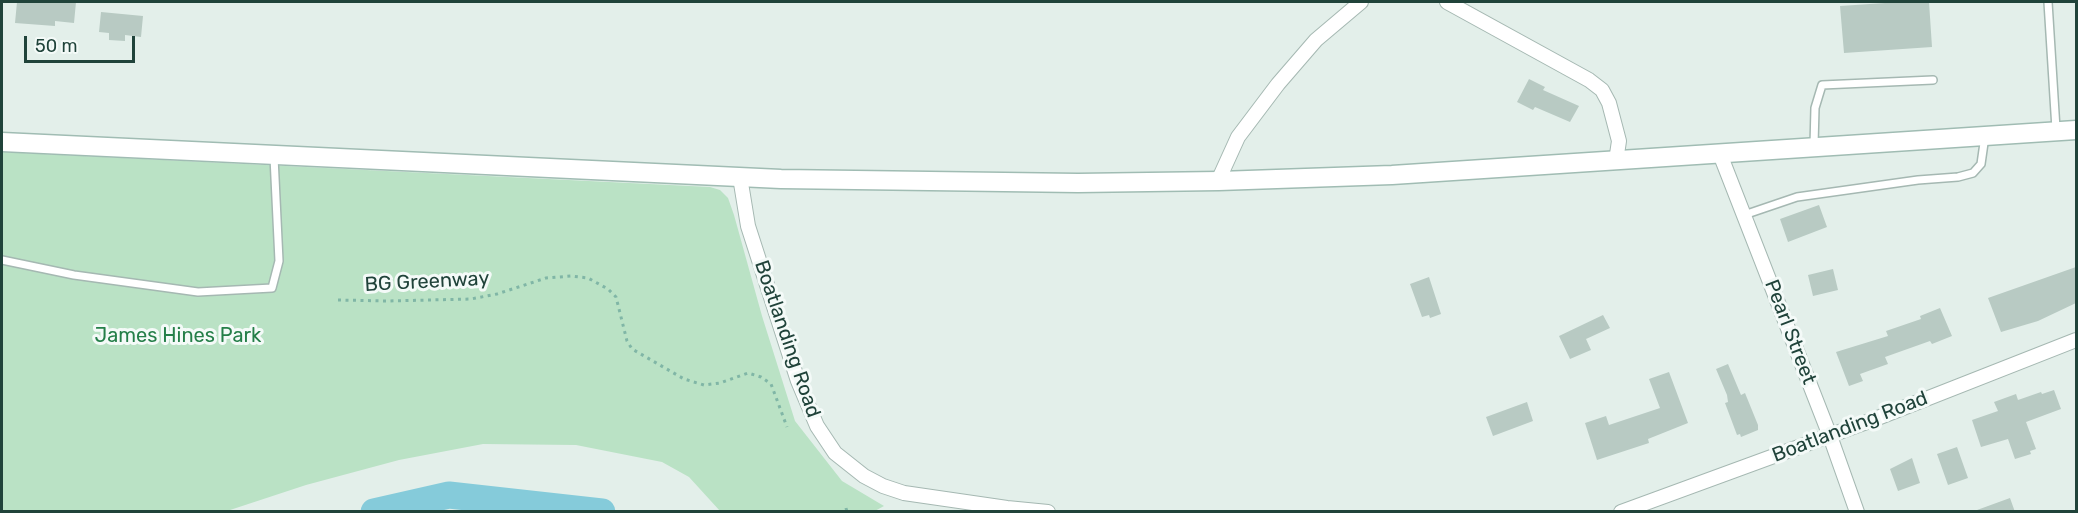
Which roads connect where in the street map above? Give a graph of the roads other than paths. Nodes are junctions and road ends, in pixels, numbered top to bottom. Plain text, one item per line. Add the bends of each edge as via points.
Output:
1 (1361, 2) edge
2 (1447, 2) edge
3 (2048, 2) edge
4 (1933, 80) dead end
5 (2076, 130) edge
6 (2056, 132) junction
7 (1985, 136) junction
8 (2, 142) edge
9 (1814, 148) junction
10 (1720, 154) junction
11 (274, 155) junction
12 (1616, 161) junction
13 (740, 177) junction
14 (1218, 181) junction
15 (1744, 215) junction
16 (2, 260) edge
17 (2076, 340) edge
18 (1830, 436) junction
19 (1048, 512) edge
20 (1621, 512) edge
21 (1857, 512) edge

1 - 14 street via 1316,40 1272,91 1239,136
2 - 12 street via 1602,90 1619,141
3 - 6 lane
4 - 9 lane via 1822,85 1815,108
5 - 6 main road
6 - 7 main road
7 - 9 main road
7 - 15 lane via 1981,164 1973,173 1797,197
8 - 11 main road
9 - 10 main road
10 - 12 main road
10 - 15 street, Pearl Street
11 - 13 main road
11 - 16 lane via 279,261 272,288 198,292 74,275
12 - 14 main road
13 - 14 main road via 1006,183
13 - 19 street, Boatlanding Road via 748,226 801,390 817,426 835,453 864,476 904,493
15 - 18 street, Pearl Street
17 - 18 street, Boatlanding Road
18 - 20 street, Boatlanding Road
18 - 21 street, Pearl Street

